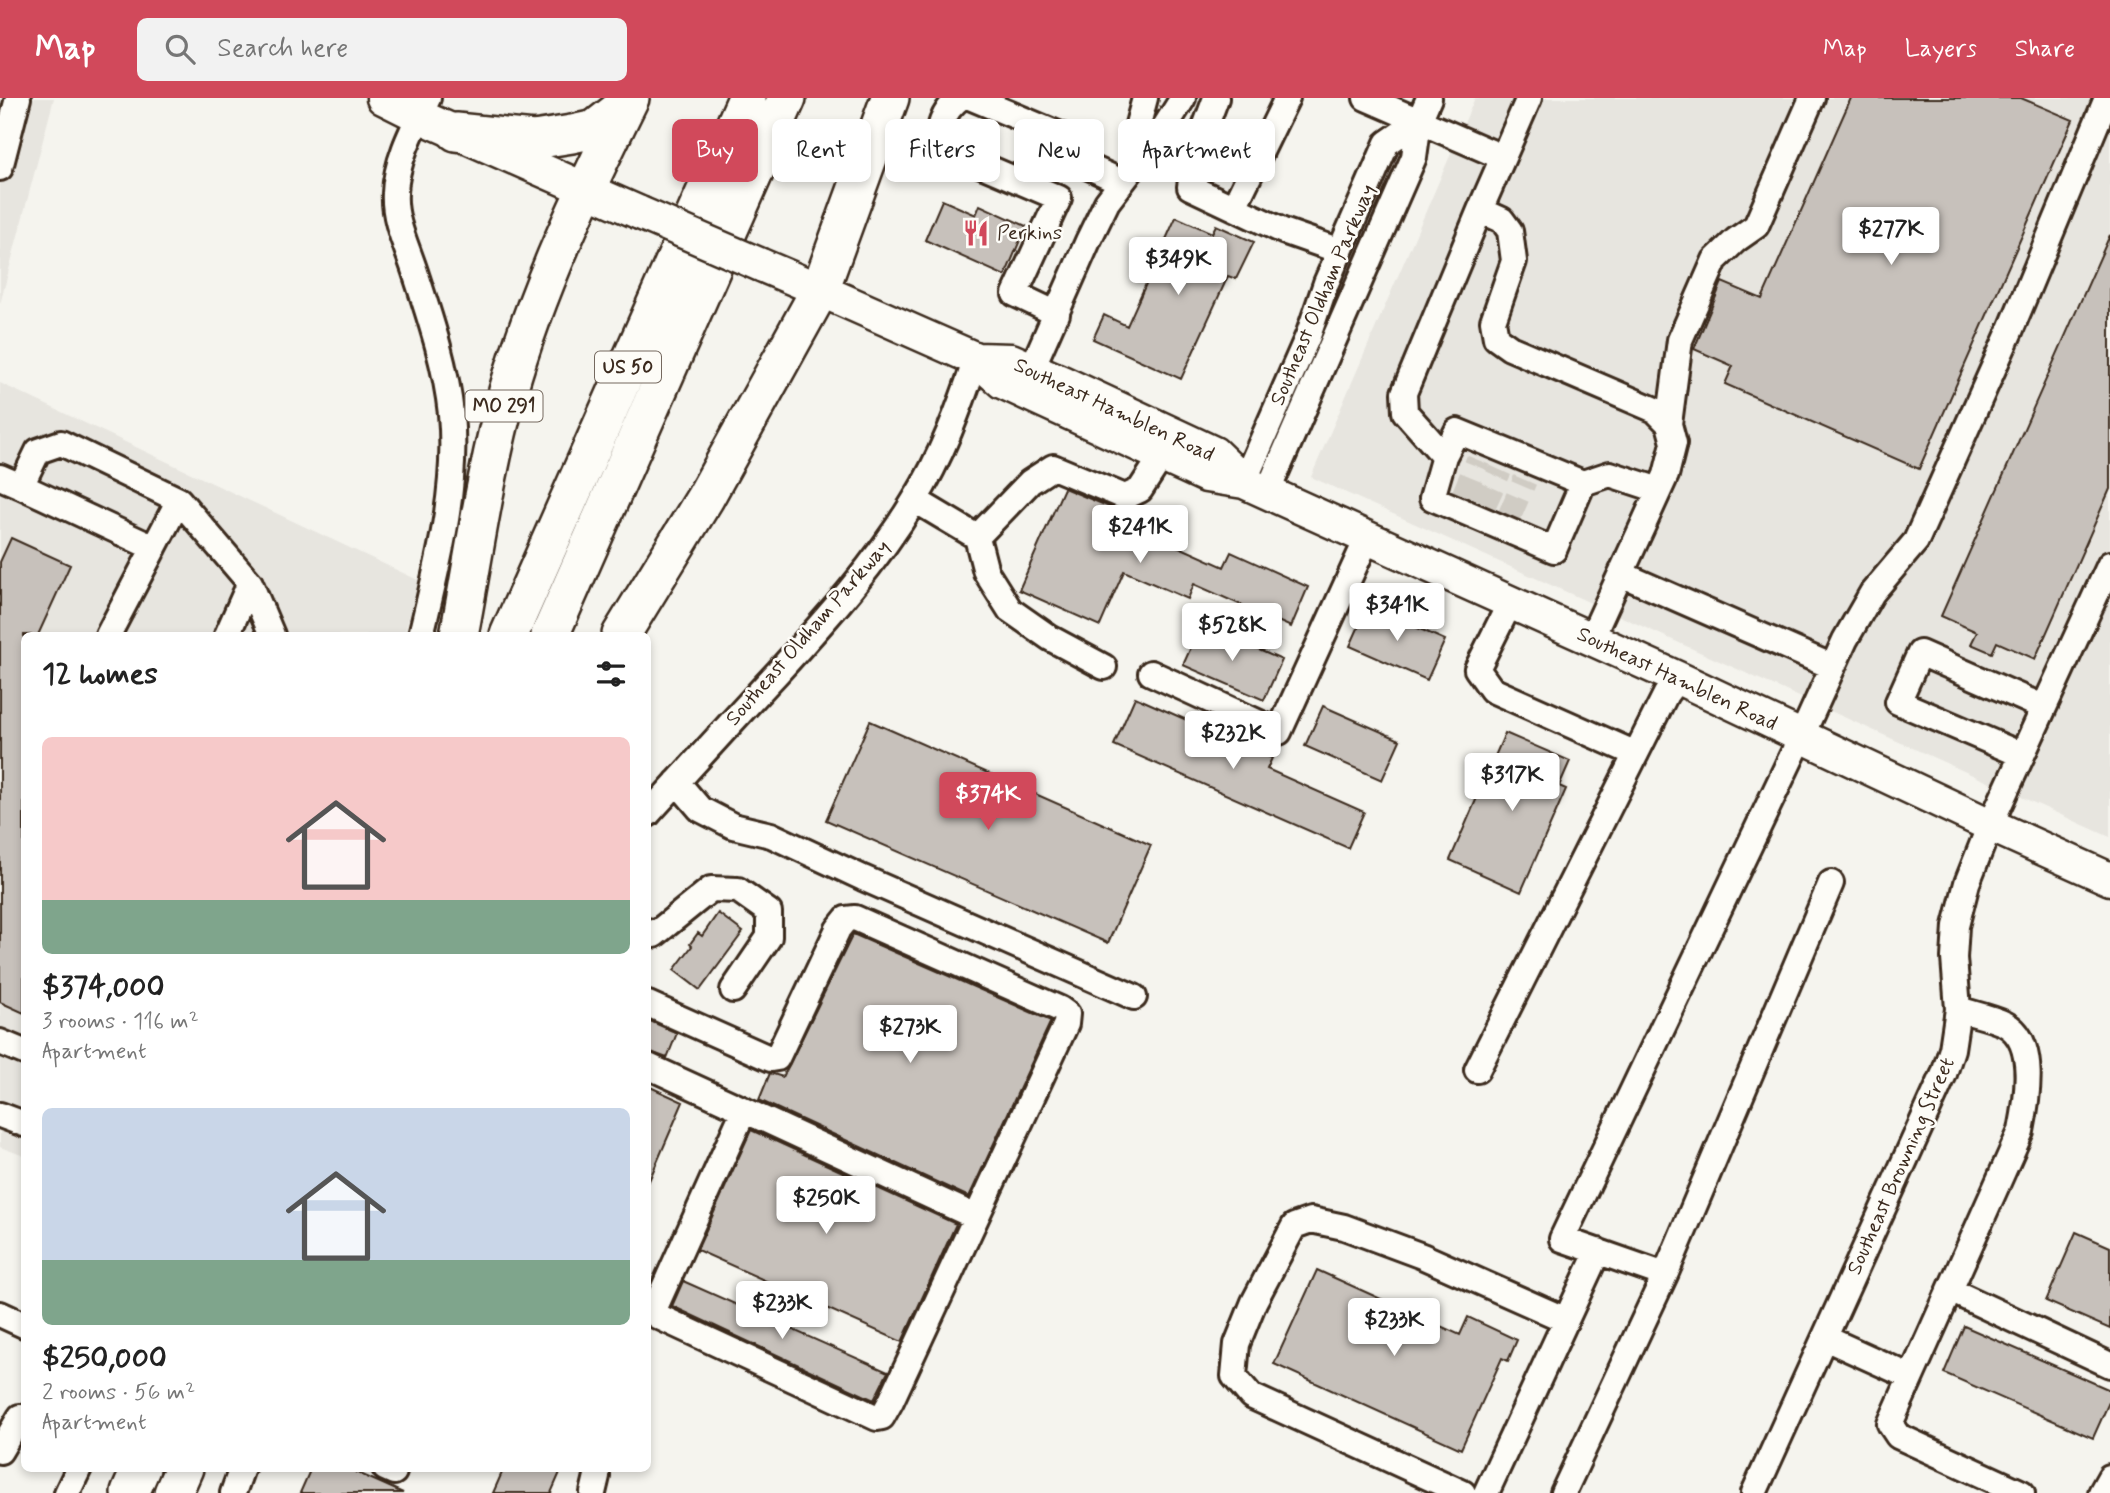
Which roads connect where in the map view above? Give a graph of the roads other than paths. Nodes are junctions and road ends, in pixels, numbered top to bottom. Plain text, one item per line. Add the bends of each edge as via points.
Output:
1 (18, 98) edge
2 (383, 98) edge
3 (747, 98) edge
4 (787, 98) edge
5 (890, 98) edge
6 (960, 98) edge
7 (972, 98) edge
8 (1145, 98) edge
9 (1183, 98) edge
10 (1216, 98) edge
11 (1287, 98) edge
12 (1366, 98) edge
13 (1429, 98) edge
14 (1529, 98) edge
15 (1812, 98) edge
16 (2107, 98) edge
17 (629, 101) edge
18 (424, 107) edge
19 (1022, 119) edge
20 (1140, 119) edge
21 (1170, 119) edge
22 (1419, 121) junction
23 (456, 132) junction
24 (3, 142) edge
25 (1502, 157) junction
26 (0, 168) edge
27 (1066, 182) edge
28 (1122, 182) edge
29 (586, 188) junction
30 (1059, 198) junction
31 (1234, 207) junction
32 (1480, 210) junction
33 (1340, 251) junction
34 (820, 289) junction
35 (1057, 314) junction
36 (976, 359) junction
37 (1032, 368) junction
38 (1669, 424) junction
39 (1163, 456) junction
40 (1444, 456) junction
41 (11, 482) edge
42 (1583, 483) junction
43 (1255, 487) junction
44 (1659, 491) junction
45 (179, 500) junction
46 (915, 500) junction
47 (977, 537) junction
48 (1367, 539) junction
49 (153, 548) junction
50 (2110, 564) edge
51 (1620, 574) junction
52 (250, 583) junction
53 (1510, 603) junction
54 (110, 632) edge
55 (228, 632) edge
56 (271, 632) edge
57 (422, 632) edge
58 (460, 632) edge
59 (510, 632) edge
60 (551, 632) edge
61 (623, 632) edge
62 (1591, 639) junction
63 (1104, 667) dead end
64 (1833, 667) junction
65 (1151, 673) dead end
66 (1678, 678) junction
67 (2043, 707) junction
68 (1801, 737) junction
69 (1636, 754) junction
70 (2022, 755) junction
71 (677, 782) junction
72 (651, 811) edge
73 (1990, 825) junction
74 (2110, 879) edge
75 (1831, 883) dead end
76 (651, 933) edge
77 (733, 990) dead end
78 (1134, 997) dead end
79 (651, 1005) edge
80 (1958, 1009) junction
81 (0, 1042) edge
82 (21, 1051) edge
83 (651, 1067) edge
84 (1477, 1070) dead end
85 (744, 1111) junction
86 (0, 1115) edge
87 (21, 1123) edge
88 (976, 1217) junction
89 (1598, 1251) junction
90 (1665, 1275) junction
91 (1950, 1290) junction
92 (0, 1314) edge
93 (1566, 1320) junction
94 (21, 1324) edge
95 (1825, 1338) junction
96 (2110, 1365) edge
97 (1911, 1377) junction
98 (21, 1416) edge
99 (0, 1451) edge
100 (77, 1472) edge
101 (139, 1472) edge
102 (182, 1472) edge
103 (241, 1472) edge
104 (2110, 1477) edge
105 (67, 1493) edge
106 (130, 1493) edge
107 (173, 1493) edge
108 (233, 1493) edge
109 (1464, 1493) edge
110 (1486, 1493) edge
111 (1563, 1493) edge
112 (1755, 1493) edge
113 (2022, 1493) edge
114 (2101, 1493) edge

1 - 24 street
2 - 18 main road, Southeast Hamblen Road
3 - 59 highway, US 50
4 - 60 highway, US 50
5 - 34 highway
6 - 30 street via 951,105 939,131 944,149
7 - 19 street
8 - 20 street
9 - 21 street
10 - 31 street via 1194,157 1190,187
11 - 31 street
12 - 22 street
13 - 22 street, Southeast Oldham Parkway
14 - 25 street
15 - 38 street via 1756,226 1715,260 1688,321 1680,340
16 - 64 street via 1916,541 1872,593
17 - 23 highway via 595,129 572,134 534,140
17 - 29 highway
18 - 23 main road, Southeast Hamblen Road
18 - 57 street via 402,157 394,195 436,335 453,449 447,518
22 - 25 street
22 - 33 street, Southeast Oldham Parkway via 1387,143
22 - 43 street, Southeast Oldham Parkway via 1414,157
23 - 29 main road, Southeast Hamblen Road
24 - 26 street
25 - 32 street
27 - 30 street
28 - 35 street via 1107,202
29 - 34 main road, Southeast Hamblen Road, bridge
29 - 58 highway, MO 291 via 531,316 507,393
30 - 35 street via 1015,294
31 - 33 street
32 - 38 street via 1502,220 1510,231 1514,261 1493,321 1496,338 1655,410
32 - 40 street via 1404,393 1405,412
33 - 43 street, Southeast Oldham Parkway
34 - 36 main road, Southeast Hamblen Road
34 - 61 highway via 705,498
35 - 37 street
36 - 37 main road, Southeast Hamblen Road via 1011,360
36 - 39 main road, Southeast Hamblen Road via 1002,382
36 - 46 street, Southeast Oldham Parkway
37 - 43 main road, Southeast Hamblen Road via 1214,453
38 - 44 street via 1674,443
39 - 43 main road, Southeast Hamblen Road via 1206,476
39 - 47 street via 1140,490 1125,497 1053,467 1030,482
40 - 42 street via 1457,430 1493,456
40 - 42 street via 1432,498 1470,508 1554,550
41 - 45 street via 37,451 61,443
41 - 49 street
42 - 44 street via 1610,474
43 - 48 main road, Southeast Hamblen Road
44 - 51 street
45 - 49 street
45 - 52 street
46 - 47 street
46 - 71 street, Southeast Oldham Parkway via 884,547 822,623
47 - 63 street via 986,572 1010,610
48 - 53 main road, Southeast Hamblen Road
48 - 65 street via 1279,732
49 - 54 street
50 - 67 street, Southeast Browning Street
51 - 62 street
51 - 64 street
52 - 55 street
52 - 56 street
53 - 62 main road, Southeast Hamblen Road
53 - 69 street via 1477,669 1492,690
62 - 66 main road, Southeast Hamblen Road
64 - 68 street
66 - 68 main road, Southeast Hamblen Road
66 - 69 street via 1665,694
67 - 70 street, Southeast Browning Street
67 - 70 street via 1920,653 1898,702
68 - 73 main road, Southeast Hamblen Road
68 - 89 street via 1562,1238
69 - 84 street
70 - 73 street, Southeast Browning Street
71 - 72 street, Southeast Oldham Parkway
71 - 78 street via 700,809 733,826 771,835
73 - 74 main road, Southeast Hamblen Road
73 - 80 street, Southeast Browning Street via 1956,926
75 - 90 street
76 - 77 street via 711,889 738,890 769,912 769,937
79 - 88 street via 777,1058 838,929 846,919 855,918 1060,1009 1067,1014 1066,1024
80 - 91 street via 2006,1025 2017,1034 2024,1047 2028,1079 2021,1131
80 - 95 street, Southeast Browning Street via 1944,1074
81 - 82 street
83 - 85 street
85 - 88 street
85 - 88 street via 654,1310 657,1316 866,1413 882,1417 891,1401
86 - 87 street
89 - 90 street
89 - 93 street
90 - 111 street
91 - 96 street
91 - 97 street
92 - 94 street
93 - 109 street via 1422,1256 1343,1227 1311,1220 1294,1226 1254,1301 1237,1344 1234,1376 1251,1396
93 - 110 street
95 - 97 street
95 - 112 street, Southeast Browning Street
97 - 113 street via 1890,1424 1898,1436
98 - 99 street
100 - 105 street
101 - 106 highway
102 - 107 highway
103 - 108 street
104 - 114 street

